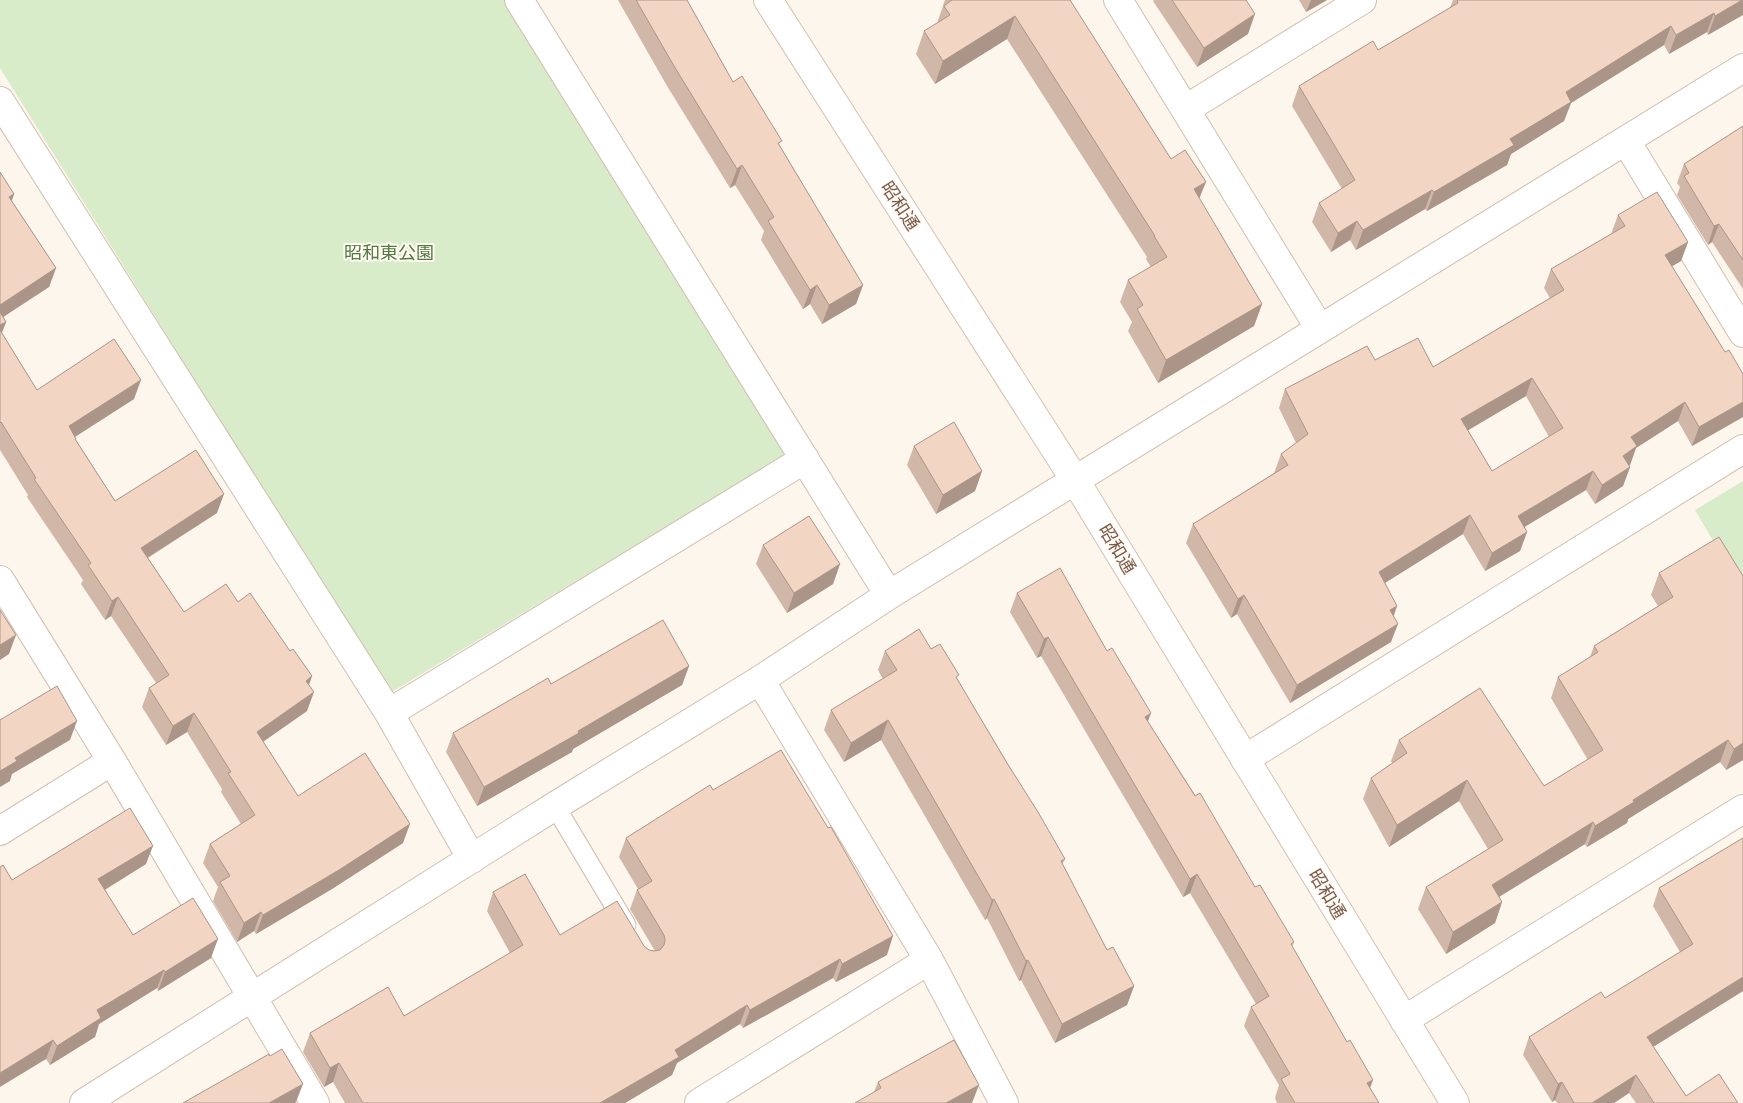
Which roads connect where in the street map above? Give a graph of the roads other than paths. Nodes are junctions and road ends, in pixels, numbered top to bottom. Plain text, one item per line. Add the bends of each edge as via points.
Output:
1 (519, 0) edge
2 (768, 0) edge
3 (1118, 0) edge
4 (1362, 0) edge
5 (1743, 68) edge
6 (0, 101) edge
7 (1186, 109) junction
8 (1626, 141) junction
9 (1320, 329) junction
10 (1743, 333) edge
11 (1743, 449) edge
12 (806, 459) junction
13 (1075, 480) junction
14 (0, 580) edge
15 (889, 595) junction
16 (760, 680) junction
17 (389, 713) junction
18 (1245, 759) junction
19 (112, 761) junction
20 (554, 806) junction
21 (1743, 810) edge
22 (0, 831) edge
23 (472, 858) junction
24 (636, 942) edge
25 (929, 960) junction
26 (252, 998) junction
27 (1404, 1020) junction
28 (84, 1103) edge
29 (315, 1103) edge
30 (699, 1103) edge
31 (1004, 1103) edge
32 (1456, 1103) edge

1 - 12 street
2 - 13 street, 昭和通
3 - 7 street
4 - 7 street
5 - 8 street
6 - 17 street
7 - 9 street
8 - 9 street
8 - 10 street
9 - 13 street
11 - 18 street
12 - 15 street
12 - 17 street
13 - 15 street
13 - 18 street, 昭和通
14 - 19 street
15 - 16 street
16 - 20 street
16 - 25 street
17 - 23 street
18 - 27 street, 昭和通
19 - 22 street
19 - 26 street
20 - 23 street
20 - 24 lane
21 - 27 street
23 - 26 street
25 - 30 street
25 - 31 street
26 - 28 street
26 - 29 street
27 - 32 street, 昭和通

